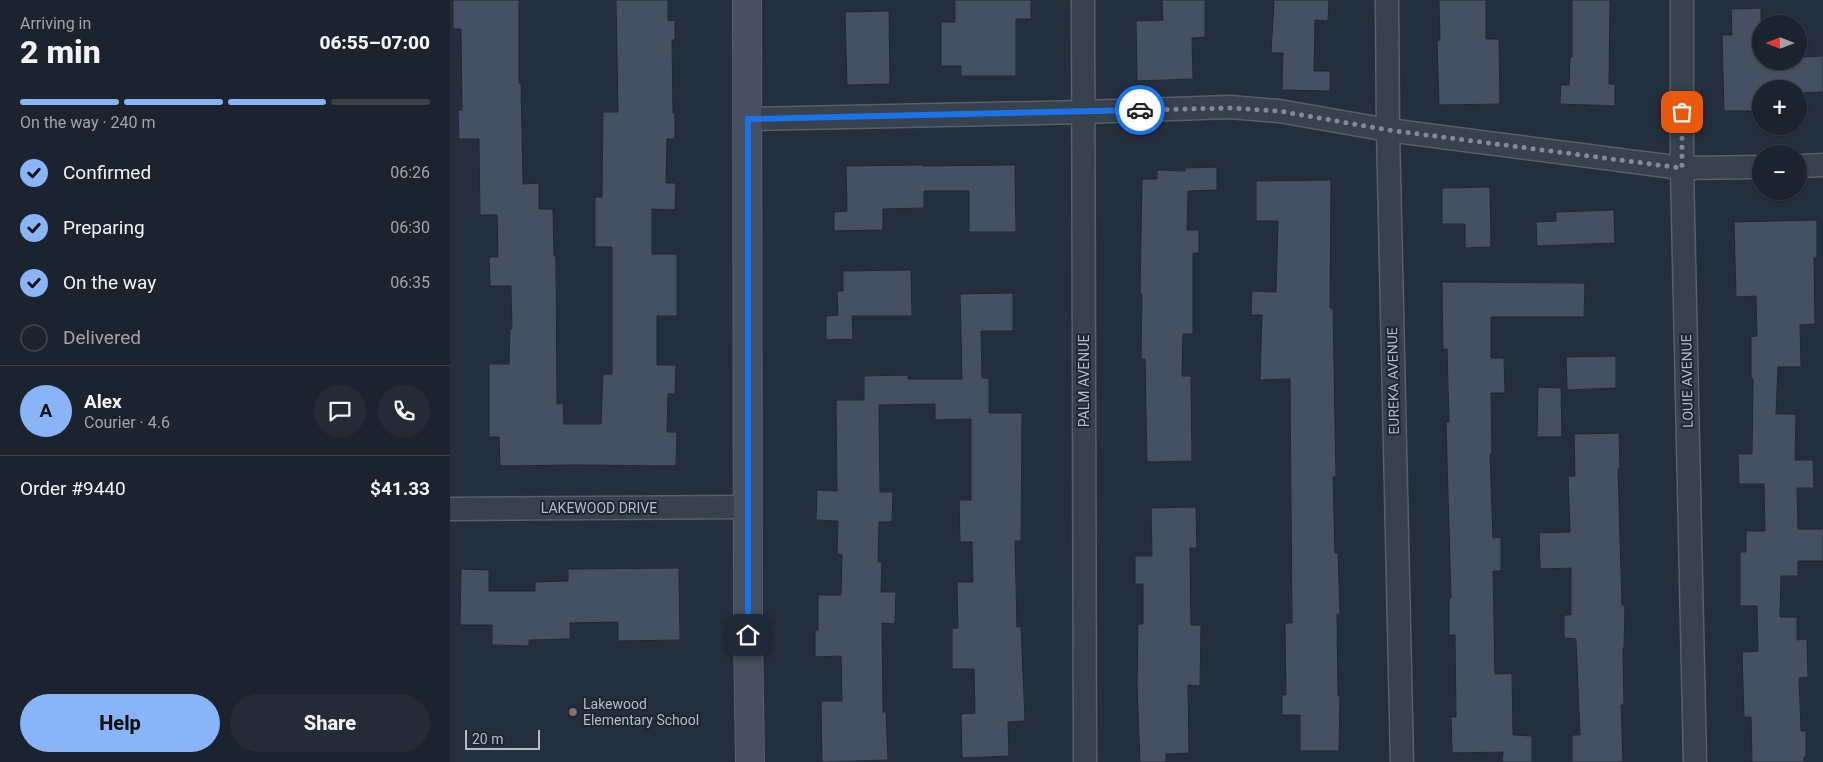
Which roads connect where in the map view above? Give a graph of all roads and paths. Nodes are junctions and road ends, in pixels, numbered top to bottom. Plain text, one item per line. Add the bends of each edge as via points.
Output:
1 (747, 0) edge
2 (1084, 0) edge
3 (1387, 0) edge
4 (1682, 0) edge
5 (1084, 112) junction
6 (748, 119) junction
7 (1388, 130) junction
8 (1823, 165) edge
9 (1807, 166) edge
10 (1752, 167) edge
11 (1682, 168) junction
12 (748, 507) junction
13 (450, 509) edge
14 (750, 762) edge
15 (1085, 762) edge
16 (1402, 762) edge
17 (1695, 762) edge

1 - 6 main road
2 - 5 street, PALM AVENUE
3 - 7 street, EUREKA AVENUE
4 - 11 street, LOUIE AVENUE
5 - 6 street
5 - 7 street via 1230,108 1279,111
5 - 15 street, PALM AVENUE
6 - 12 main road
7 - 11 street
7 - 16 street, EUREKA AVENUE
8 - 9 street
10 - 11 street
11 - 17 street, LOUIE AVENUE
12 - 13 street, LAKEWOOD DRIVE
12 - 14 main road

